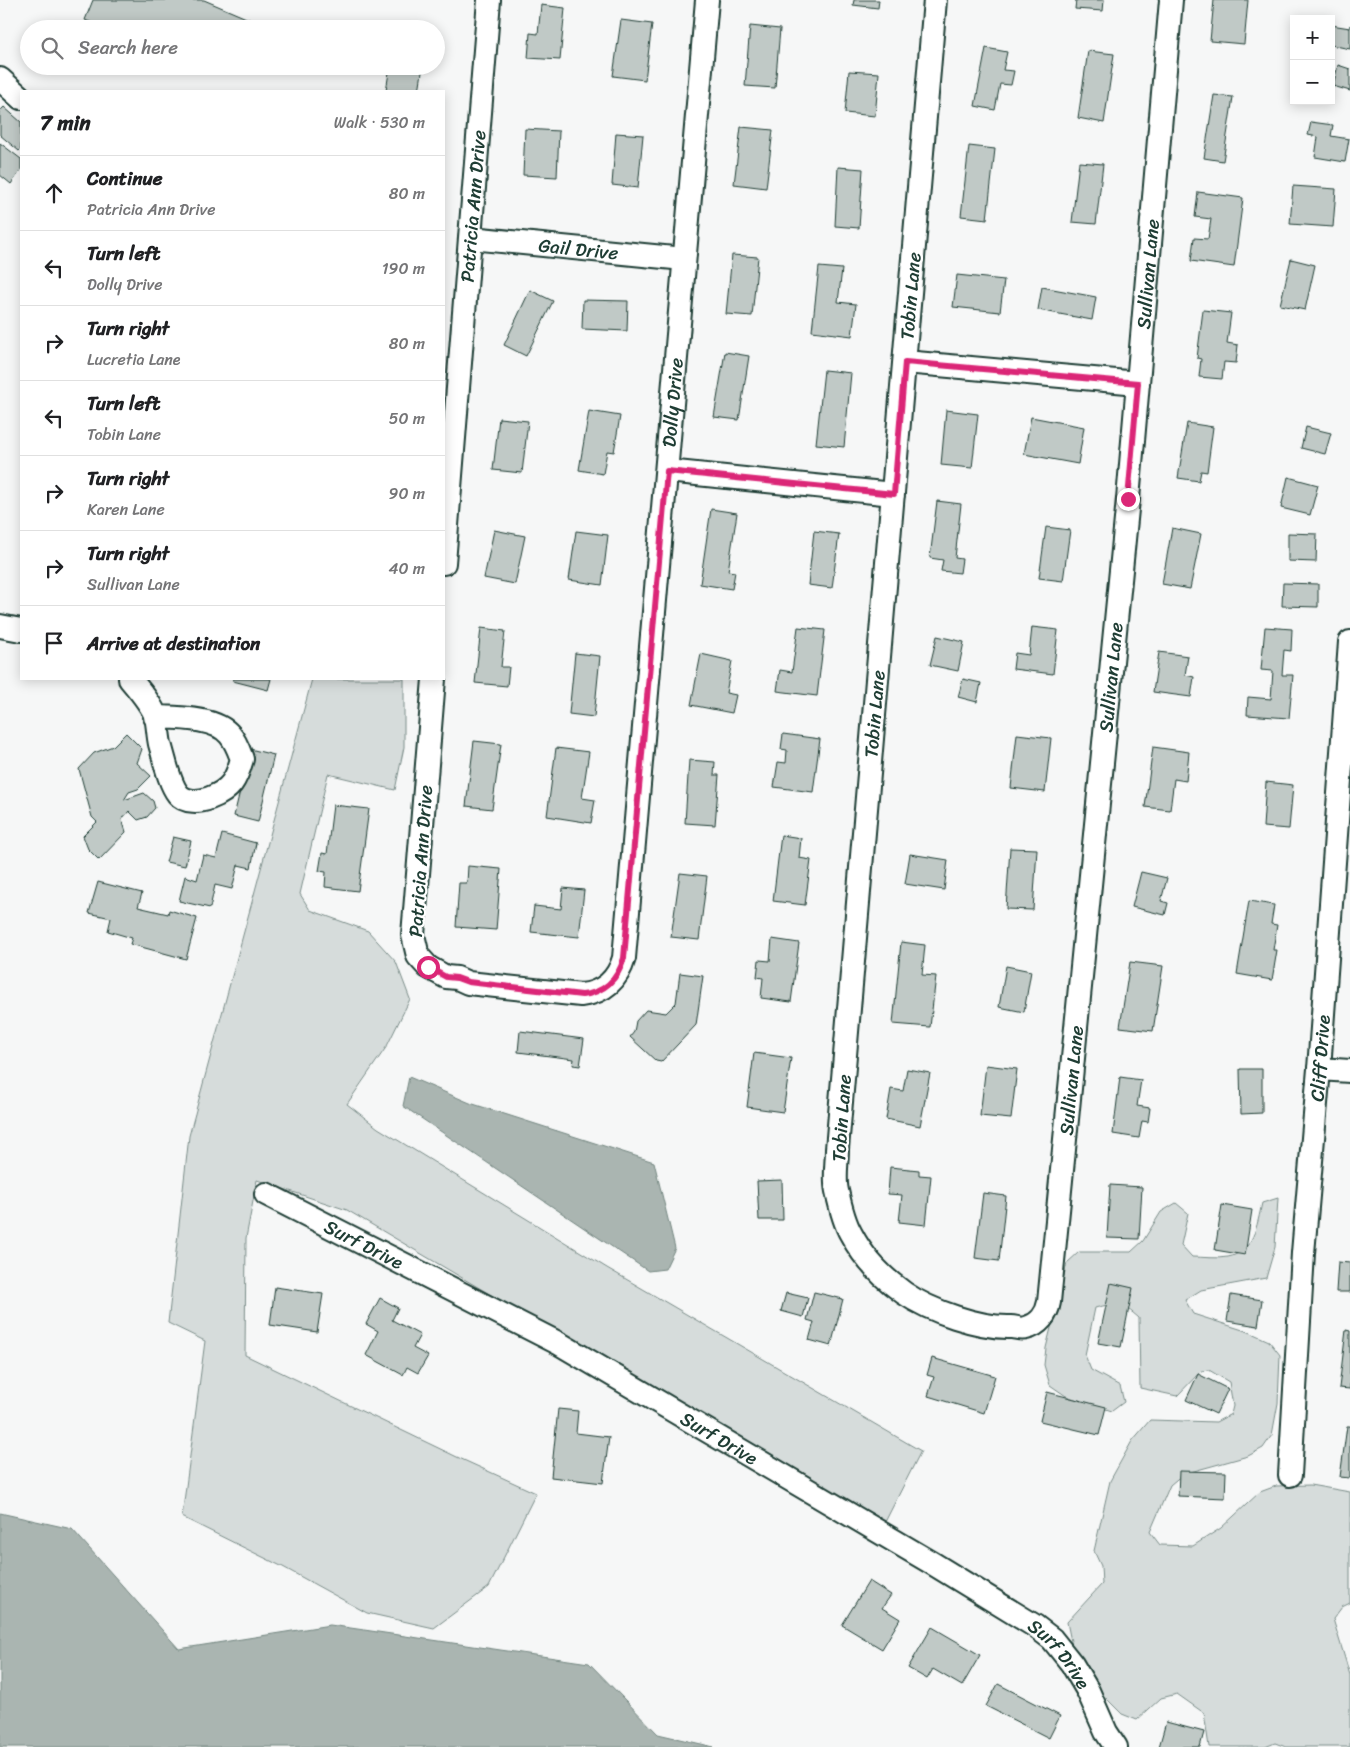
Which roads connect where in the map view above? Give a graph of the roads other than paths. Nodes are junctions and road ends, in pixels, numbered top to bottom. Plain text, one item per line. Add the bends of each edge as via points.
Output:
1 (490, 0) edge
2 (707, 0) edge
3 (935, 0) edge
4 (1171, 0) edge
5 (0, 79) edge
6 (20, 97) edge
7 (471, 238) junction
8 (684, 259) junction
9 (905, 362) junction
10 (1138, 383) junction
11 (667, 471) junction
12 (894, 494) junction
13 (445, 551) edge
14 (0, 626) edge
15 (20, 630) edge
16 (1350, 642) edge
17 (131, 680) edge
18 (434, 680) edge
19 (156, 716) dead end
20 (612, 981) joint
21 (1319, 1069) junction
22 (1350, 1071) edge
23 (266, 1194) dead end
24 (1010, 1327) joint
25 (1290, 1475) dead end
26 (1116, 1747) edge

1 - 7 street, Patricia Ann Drive
2 - 8 street, Dolly Drive
3 - 9 street, Tobin Lane
4 - 10 street, Sullivan Lane
5 - 6 street
7 - 8 street, Gail Drive
7 - 13 street, Patricia Ann Drive
8 - 11 street, Dolly Drive
9 - 10 street
9 - 12 street, Tobin Lane
10 - 24 street, Sullivan Lane via 1050,1302 1047,1312 1033,1326 1024,1329
11 - 12 street
11 - 20 street, Dolly Drive via 624,958
12 - 24 street, Tobin Lane via 837,1149 837,1190 850,1234 866,1258 891,1283 905,1294 943,1312 996,1328
14 - 15 street
16 - 21 street, Cliff Drive
17 - 19 street
18 - 20 street, Patricia Ann Drive via 413,935 418,956 428,967 446,977 468,982 582,995 591,994
21 - 22 street
21 - 25 street, Cliff Drive via 1303,1253
23 - 26 street, Surf Drive via 560,1344 1035,1626 1052,1639 1072,1664

